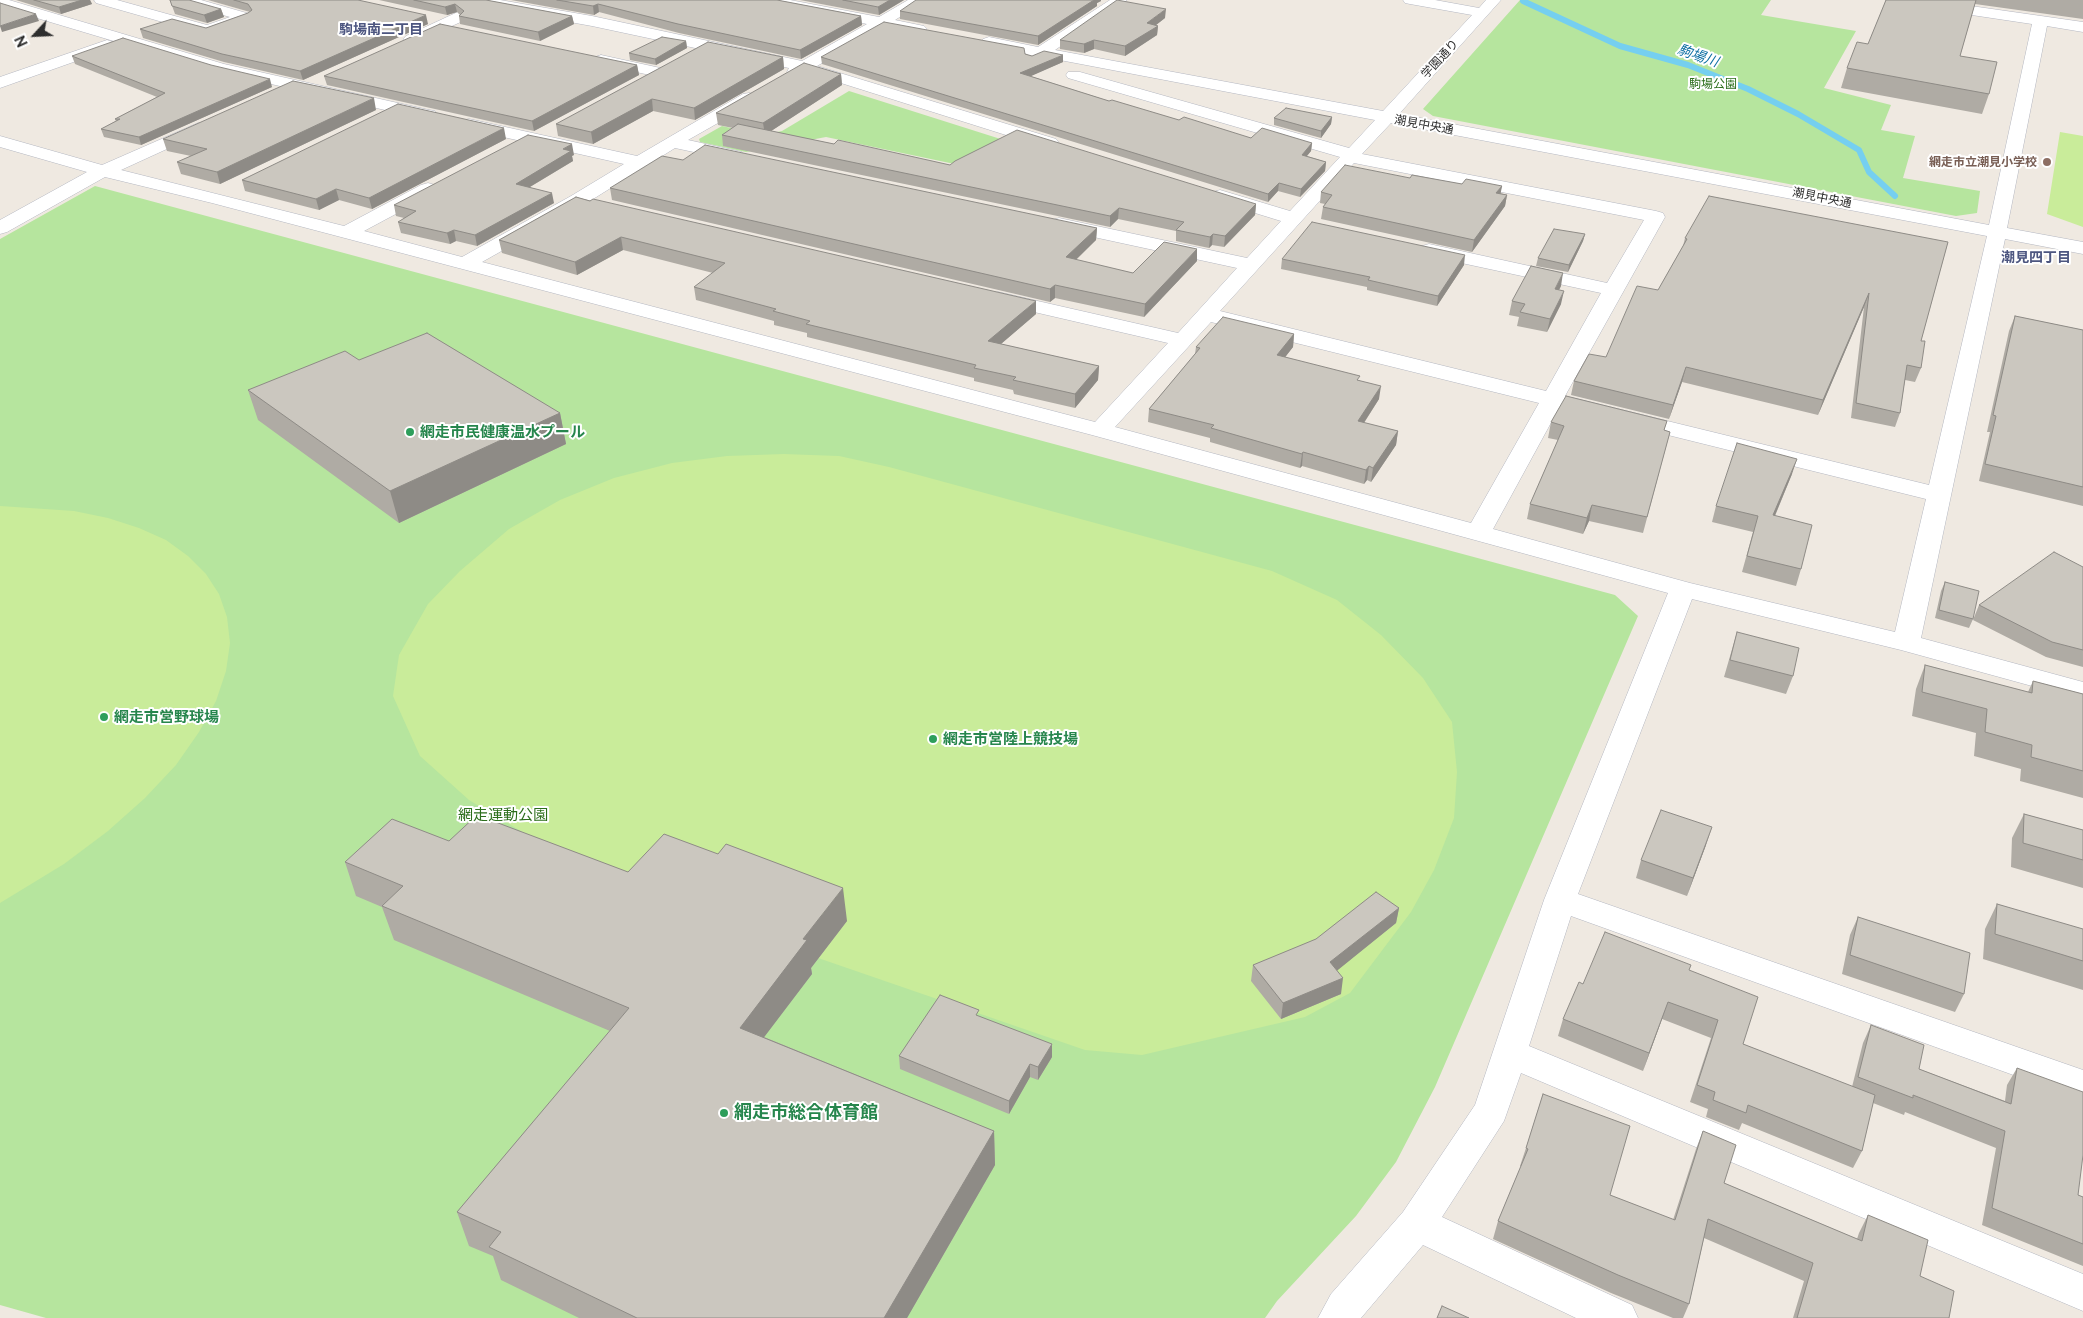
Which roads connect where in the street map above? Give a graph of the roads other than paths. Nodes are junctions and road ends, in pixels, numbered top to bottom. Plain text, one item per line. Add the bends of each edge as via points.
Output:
1 (101, 0) edge
2 (185, 0) edge
3 (766, 0) edge
4 (919, 0) edge
5 (1120, 0) edge
6 (1410, 0) edge
7 (1494, 0) edge
8 (1898, 0) edge
9 (487, 1) edge
10 (0, 2) edge
11 (1974, 5) edge
12 (1483, 13) junction
13 (422, 16) edge
14 (2040, 20) junction
15 (882, 22) junction
16 (444, 24) junction
17 (2083, 27) edge
18 (469, 32) edge
19 (937, 33) edge
20 (125, 39) junction
21 (975, 40) edge
22 (708, 45) junction
23 (395, 46) edge
24 (1040, 52) junction
25 (583, 56) edge
26 (805, 66) junction
27 (659, 72) junction
28 (332, 75) edge
29 (780, 81) edge
30 (0, 83) edge
31 (634, 85) edge
32 (299, 86) junction
33 (763, 90) edge
34 (266, 97) edge
35 (398, 108) junction
36 (1386, 118) junction
37 (372, 121) edge
38 (211, 122) edge
39 (560, 125) edge
40 (531, 138) junction
41 (0, 141) edge
42 (672, 142) junction
43 (1068, 148) edge
44 (502, 150) edge
45 (1350, 155) junction
46 (749, 159) edge
47 (641, 162) junction
48 (103, 171) junction
49 (442, 182) edge
50 (240, 184) dead end
51 (1208, 192) edge
52 (214, 197) junction
53 (578, 200) junction
54 (608, 207) edge
55 (1038, 220) edge
56 (1298, 221) junction
57 (0, 228) edge
58 (347, 232) junction
59 (1997, 232) junction
60 (1408, 246) edge
61 (2083, 248) edge
62 (465, 263) junction
63 (1251, 265) junction
64 (1613, 290) junction
65 (977, 293) edge
66 (1205, 314) junction
67 (1182, 340) junction
68 (1552, 400) junction
69 (1100, 430) junction
70 (1938, 494) junction
71 (1478, 533) junction
72 (1683, 589) junction
73 (1906, 643) junction
74 (2083, 691) edge
75 (1560, 900) junction
76 (1509, 1053) junction
77 (2083, 1085) edge
78 (1417, 1224) junction
79 (2083, 1293) edge
80 (1338, 1318) edge
81 (1618, 1318) edge

1 - 2 street via 208,30 245,18
3 - 15 street
4 - 15 street
5 - 24 street
6 - 12 street
7 - 12 street, 学園通り
8 - 11 street
9 - 16 street
9 - 22 street
10 - 20 street
11 - 14 street
12 - 36 street, 学園通り
13 - 16 street
14 - 17 street
14 - 59 street
15 - 19 street
15 - 26 street
16 - 18 street
16 - 23 street
20 - 30 street
20 - 32 street via 220,68
21 - 24 street, 潮見中央通
22 - 26 street
22 - 27 street
24 - 36 street, 潮見中央通
24 - 45 street via 1033,57 1046,67
25 - 27 street
26 - 29 street
26 - 43 street
27 - 31 street
28 - 32 street
32 - 34 street
32 - 35 street
33 - 42 street
35 - 37 street
35 - 40 street
36 - 45 street, 学園通り
36 - 59 street, 潮見中央通
38 - 48 street
39 - 40 street
40 - 44 street
40 - 47 street
41 - 48 street
42 - 46 street
42 - 47 street
45 - 56 street, 学園通り
45 - 64 street via 1656,217
47 - 53 street
48 - 52 street
48 - 57 street
49 - 58 street
50 - 52 street
51 - 56 street
52 - 58 street
53 - 54 street
53 - 62 street
55 - 63 street
56 - 63 street, 学園通り
58 - 62 street
59 - 61 street, 潮見中央通
59 - 70 street
60 - 64 street
62 - 69 street
63 - 66 street, 学園通り
64 - 68 street
65 - 67 street
66 - 67 street, 学園通り
66 - 68 street
67 - 69 street, 学園通り
68 - 70 street
68 - 71 street
69 - 71 street
70 - 73 street
71 - 72 street
72 - 73 street
72 - 75 street
73 - 74 street
75 - 76 street
75 - 77 street
76 - 78 street via 1491,1110
76 - 79 street
78 - 80 street
78 - 81 street

